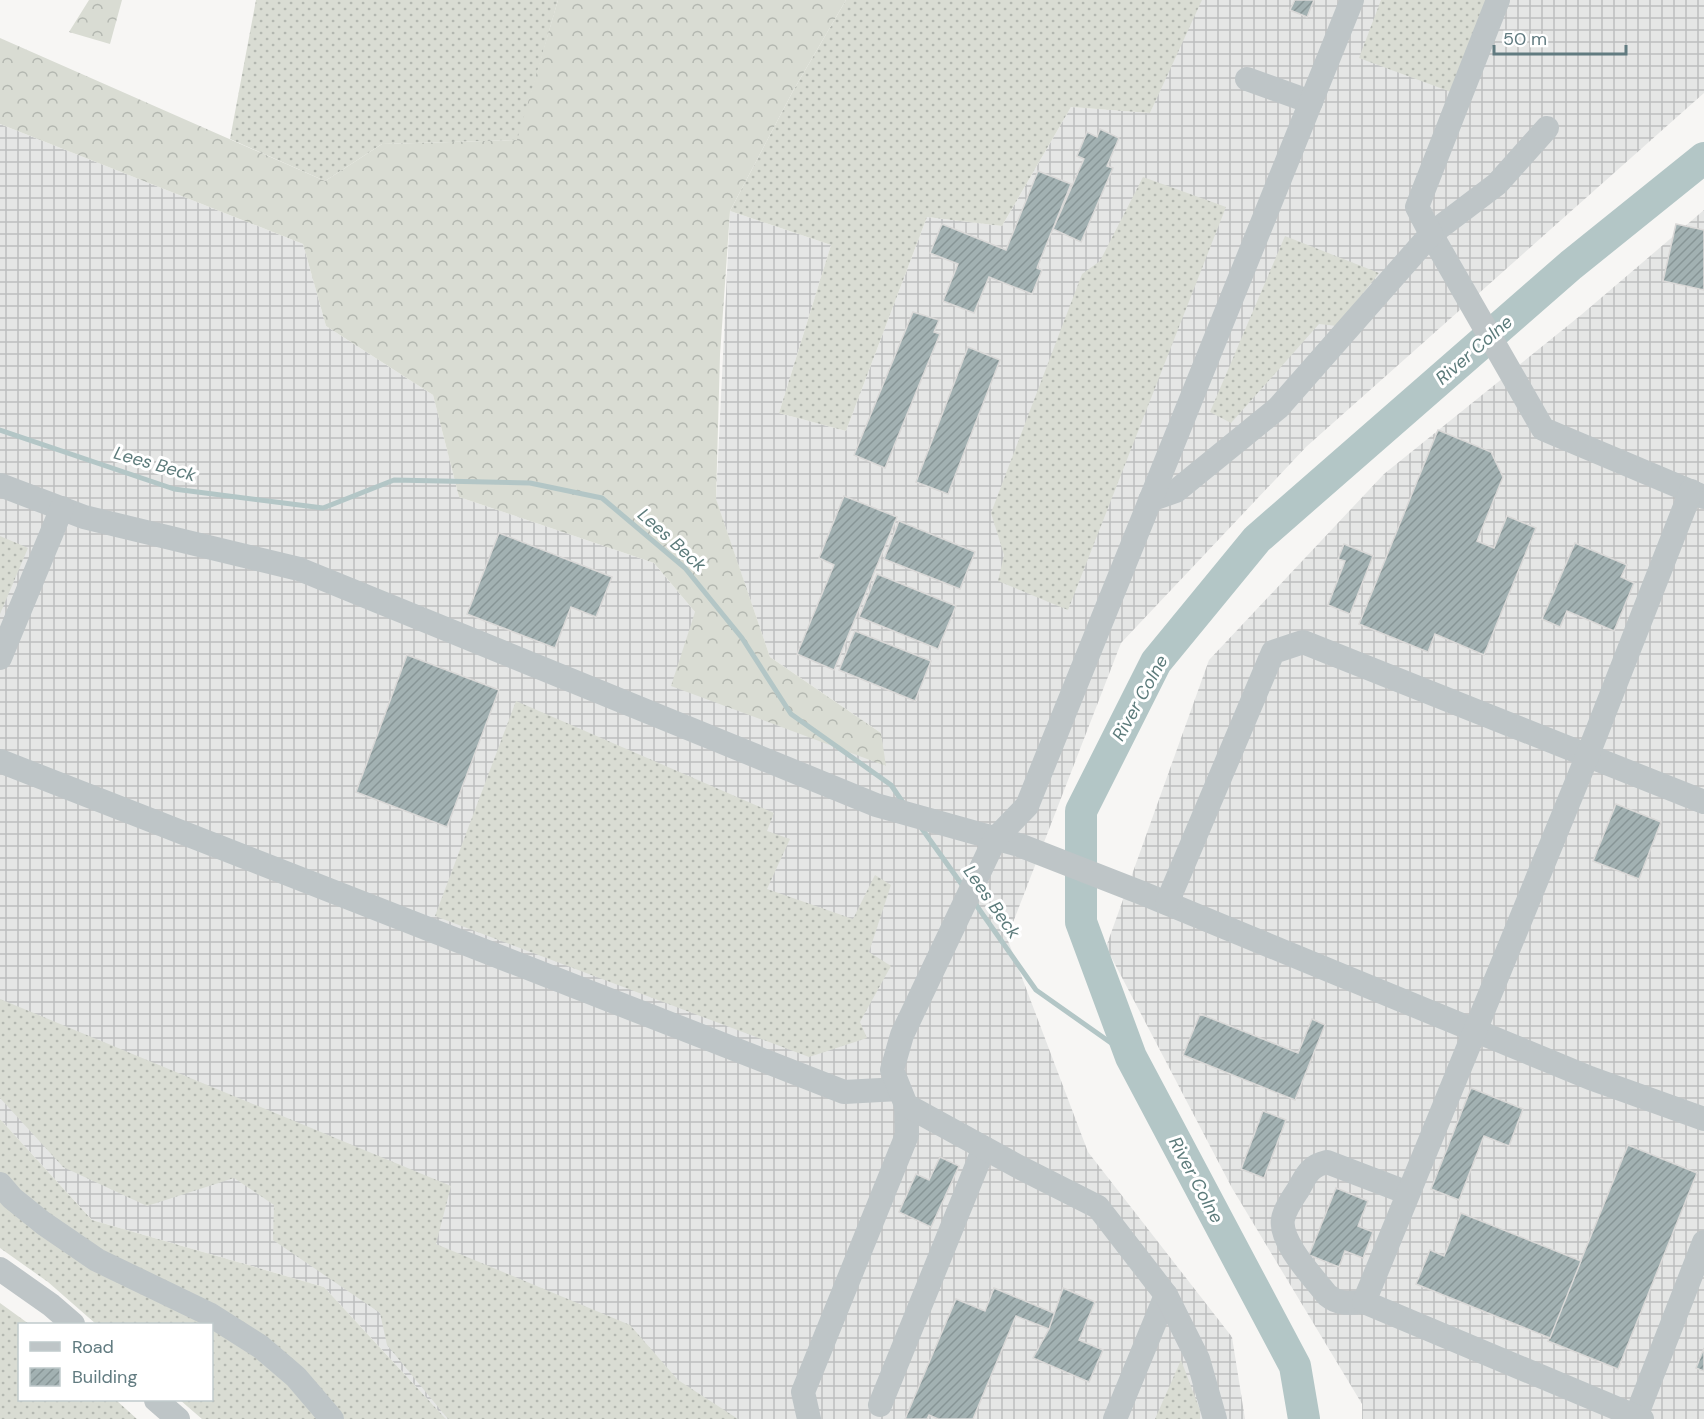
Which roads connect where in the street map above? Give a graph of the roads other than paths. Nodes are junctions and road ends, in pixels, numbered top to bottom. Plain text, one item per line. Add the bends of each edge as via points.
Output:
1 (1352, 0) edge
2 (1498, 0) edge
3 (1247, 79) dead end
4 (1311, 102) junction
5 (1547, 128) dead end
6 (1431, 234) junction
7 (0, 484) edge
8 (1698, 494) edge
9 (1150, 500) junction
10 (62, 508) junction
11 (0, 658) edge
12 (1587, 757) junction
13 (0, 761) edge
14 (1704, 802) edge
15 (995, 838) junction
16 (1167, 903) junction
17 (1475, 1030) junction
18 (903, 1097) junction
19 (1704, 1119) edge
20 (984, 1148) junction
21 (0, 1184) edge
22 (1408, 1193) junction
23 (1704, 1242) edge
24 (0, 1269) edge
25 (1166, 1295) junction
26 (1364, 1302) junction
27 (72, 1323) edge
28 (803, 1392) junction
29 (157, 1401) edge
30 (880, 1405) dead end
31 (1638, 1418) edge
32 (178, 1419) edge
33 (332, 1419) edge
34 (793, 1419) edge
35 (809, 1419) edge
36 (1115, 1419) edge
37 (1215, 1419) edge

1 - 4 street
2 - 6 street via 1417,207
3 - 4 street
4 - 9 street
5 - 6 street via 1497,184
6 - 8 street via 1543,429
6 - 9 street via 1278,408 1176,491
7 - 10 street
8 - 12 street
9 - 15 street via 1027,806
10 - 11 street
10 - 15 street via 84,517 299,569 876,805
12 - 14 street
12 - 16 street via 1303,642 1273,652
12 - 17 street
13 - 18 street via 844,1092
15 - 16 street
15 - 18 street via 902,1035 892,1070
16 - 17 street
17 - 19 street via 1590,1078
17 - 22 street
18 - 20 street
18 - 28 street via 907,1135
20 - 25 street via 1098,1208
20 - 30 street
21 - 33 street via 43,1223 97,1260 209,1314 261,1347 296,1377
22 - 26 street
22 - 26 street via 1327,1162 1309,1171 1284,1213 1282,1223 1287,1240 1327,1295 1342,1303
23 - 31 street
24 - 27 street
25 - 36 street
25 - 37 street via 1198,1359
26 - 31 street
28 - 34 street
28 - 35 street
29 - 32 street

